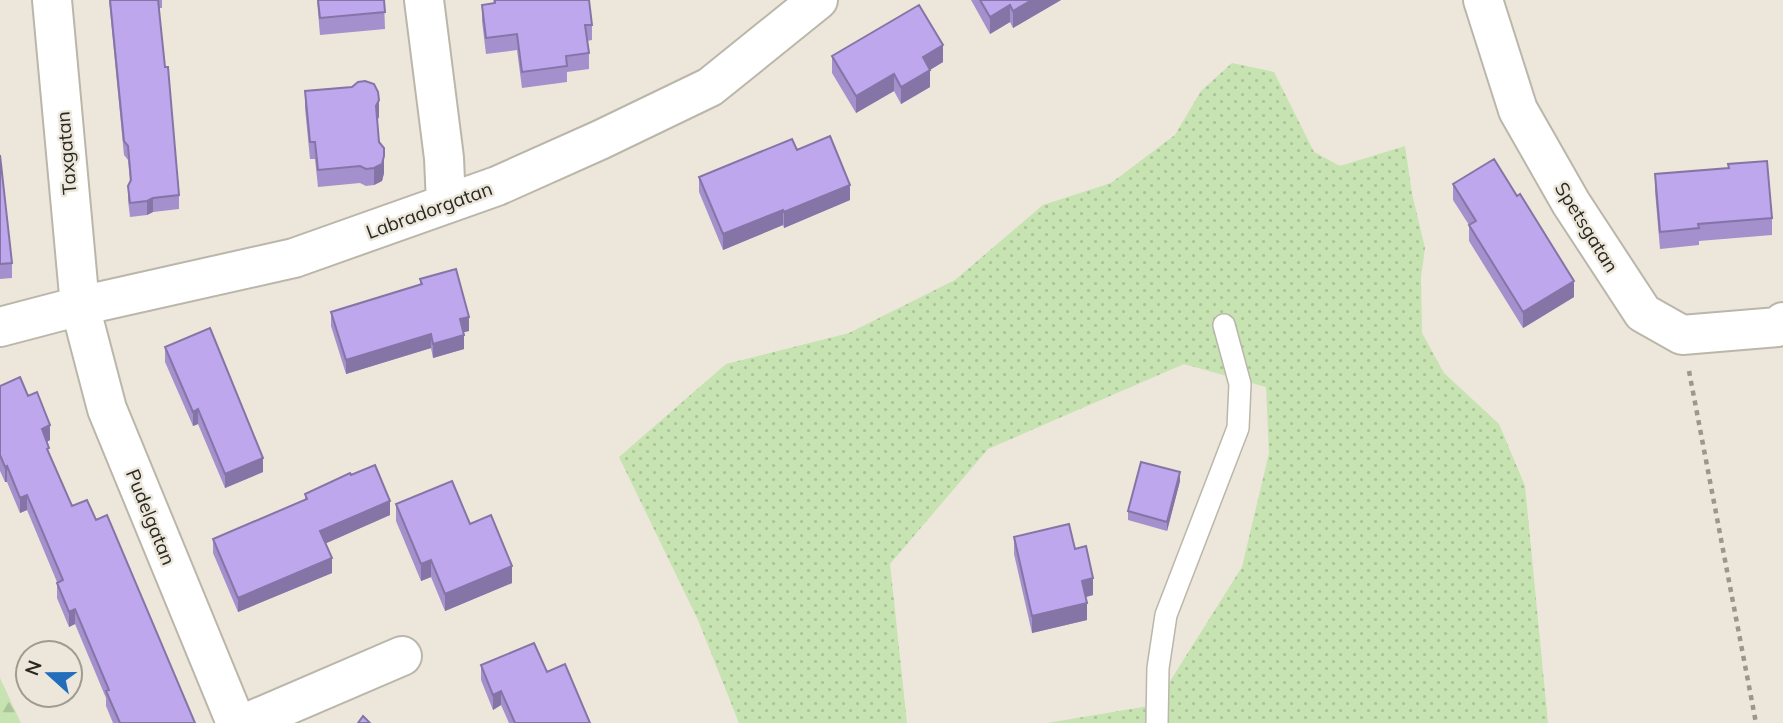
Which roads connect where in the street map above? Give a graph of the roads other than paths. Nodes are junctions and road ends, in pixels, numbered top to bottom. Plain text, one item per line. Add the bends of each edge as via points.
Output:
1 (52, 0) edge
2 (424, 0) edge
3 (818, 0) edge
4 (1483, 0) edge
5 (446, 204) junction
6 (80, 306) junction
7 (1783, 322) edge
8 (1224, 325) dead end
9 (0, 327) edge
10 (402, 656) dead end
11 (236, 723) edge
12 (246, 723) edge
13 (1157, 723) edge

1 - 6 street, Taxgatan
2 - 5 street
3 - 5 street, Labradorgatan via 710,87 497,186
4 - 7 street, Spetsgatan via 1518,110 1571,203 1643,313 1682,335 1778,327
5 - 6 street, Labradorgatan via 294,258
6 - 9 street, Labradorgatan
6 - 11 street, Pudelgatan via 107,409
8 - 13 lane via 1240,384 1238,428 1166,615 1158,668
10 - 12 street

